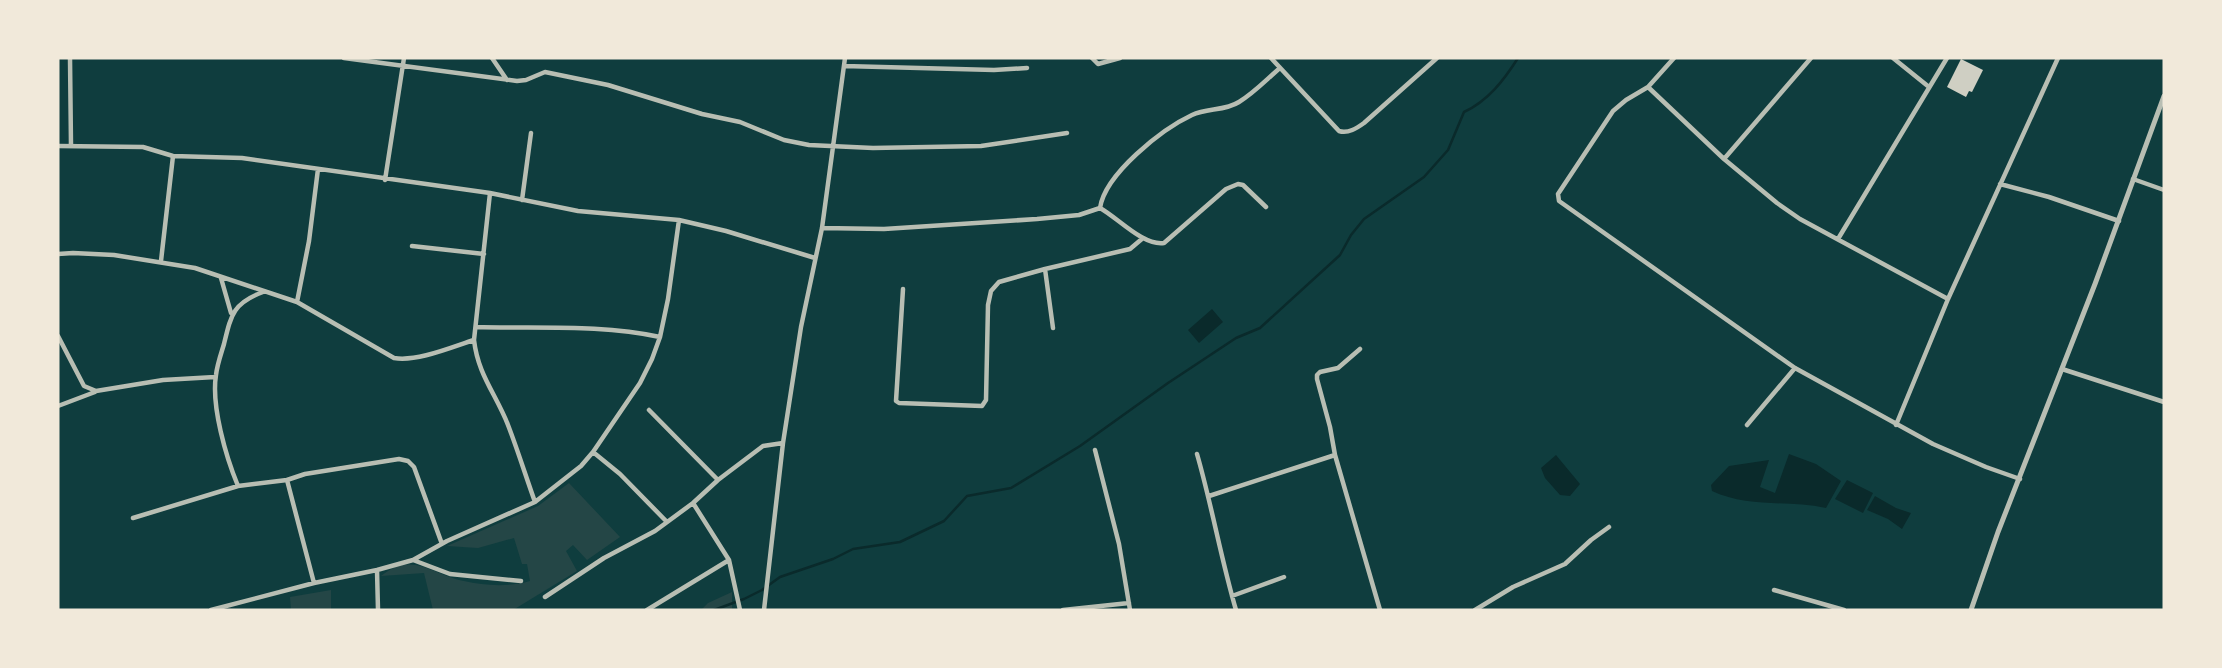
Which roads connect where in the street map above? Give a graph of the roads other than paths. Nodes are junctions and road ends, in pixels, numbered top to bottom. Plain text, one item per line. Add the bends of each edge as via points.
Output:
1 (70, 58) edge
2 (344, 58) edge
3 (404, 58) edge
4 (492, 58) edge
5 (845, 58) edge
6 (1092, 58) edge
7 (1120, 58) edge
8 (1271, 58) edge
9 (1437, 58) edge
10 (1674, 58) edge
11 (1811, 58) edge
12 (1893, 58) edge
13 (1947, 58) edge
14 (2058, 58) edge
15 (404, 65) junction
16 (844, 66) junction
17 (1027, 68) dead end
18 (1280, 68) junction
19 (507, 80) junction
20 (1648, 87) junction
21 (1929, 87) junction
22 (2164, 96) edge
23 (531, 133) dead end
24 (1067, 133) dead end
25 (58, 146) edge
26 (71, 146) junction
27 (832, 146) junction
28 (173, 156) junction
29 (1724, 159) junction
30 (318, 169) junction
31 (2133, 179) junction
32 (384, 180) junction
33 (2000, 184) junction
34 (2164, 190) edge
35 (490, 193) junction
36 (522, 200) junction
37 (1266, 207) dead end
38 (1100, 208) junction
39 (679, 220) junction
40 (2119, 221) junction
41 (822, 228) junction
42 (1143, 238) junction
43 (1838, 239) junction
44 (412, 246) dead end
45 (58, 254) edge
46 (484, 254) junction
47 (815, 258) junction
48 (161, 261) junction
49 (1045, 269) junction
50 (220, 277) junction
51 (903, 289) dead end
52 (263, 291) junction
53 (1948, 299) junction
54 (297, 302) junction
55 (231, 314) junction
56 (476, 327) junction
57 (1053, 328) dead end
58 (58, 337) edge
59 (660, 337) junction
60 (474, 340) junction
61 (59, 343) edge
62 (1360, 349) dead end
63 (1795, 368) junction
64 (2062, 369) junction
65 (215, 377) junction
66 (96, 391) junction
67 (2164, 401) edge
68 (58, 406) edge
69 (649, 410) dead end
70 (1747, 425) dead end
71 (1896, 425) junction
72 (783, 443) junction
73 (1094, 450) dead end
74 (593, 452) junction
75 (1197, 454) dead end
76 (1335, 455) junction
77 (2020, 479) junction
78 (287, 480) junction
79 (718, 480) junction
80 (238, 486) junction
81 (1209, 496) junction
82 (534, 502) junction
83 (693, 503) junction
84 (133, 518) dead end
85 (667, 522) junction
86 (1609, 527) dead end
87 (442, 544) junction
88 (413, 560) junction
89 (729, 560) junction
90 (377, 570) junction
91 (1284, 577) dead end
92 (521, 581) dead end
93 (314, 583) junction
94 (1774, 590) dead end
95 (1231, 596) junction
96 (545, 597) dead end
97 (1129, 603) junction
98 (739, 609) edge
99 (211, 610) edge
100 (378, 610) edge
101 (648, 610) edge
102 (764, 610) edge
103 (1063, 610) edge
104 (1130, 610) edge
105 (1236, 610) edge
106 (1380, 610) edge
107 (1475, 610) edge
108 (1844, 610) edge
109 (1971, 610) edge

1 - 26 street
2 - 15 street
3 - 15 street
4 - 19 street
5 - 16 street
6 - 7 street via 1097,64
8 - 18 street
9 - 18 street via 1364,123 1347,132 1339,131
10 - 20 street
11 - 29 street
12 - 21 street
13 - 21 street
14 - 33 street
15 - 19 street
15 - 32 street
16 - 17 street
16 - 27 street
18 - 38 street via 1240,102 1193,114 1153,141 1105,190
19 - 27 street via 526,80 545,72 740,122 784,140
20 - 29 street
20 - 63 street via 1613,111 1557,198
21 - 43 street
22 - 31 street
23 - 36 street
24 - 27 street via 981,146
25 - 26 street
26 - 28 street via 143,147
27 - 41 street
28 - 30 street
28 - 48 street
29 - 43 street via 1777,203
30 - 32 street
30 - 54 street
31 - 34 street
31 - 40 street
32 - 35 street
33 - 40 street
33 - 53 street
35 - 36 street
35 - 46 street
36 - 39 street via 578,211
37 - 42 street via 1238,184 1226,189 1164,243
38 - 41 street via 1037,219 884,229
38 - 42 street
39 - 47 street
39 - 59 street
40 - 64 street
41 - 47 street
42 - 49 street via 1130,249
43 - 53 street
44 - 46 street
45 - 48 street
46 - 56 street
47 - 72 street
48 - 50 street
49 - 51 street via 999,282 991,291 986,400 982,406 896,401
49 - 57 street
50 - 52 street
50 - 55 street
52 - 54 street
52 - 55 street via 243,301
53 - 71 street
54 - 60 street via 394,358
55 - 65 street
56 - 59 street via 596,327
56 - 60 street
58 - 61 street
59 - 74 street via 647,371
60 - 82 street via 480,370 507,424
61 - 66 street via 84,386
62 - 76 street via 1338,368 1317,375
63 - 70 street
63 - 71 street
64 - 67 street
64 - 77 street
65 - 66 street
65 - 80 street via 221,430
66 - 68 street
69 - 79 street
71 - 77 street
72 - 79 street via 763,446
72 - 102 street
73 - 97 street
74 - 82 street
74 - 85 street
75 - 81 street
76 - 81 street
76 - 106 street
77 - 109 street
78 - 80 street
78 - 87 street via 408,461
78 - 93 street
79 - 83 street
80 - 84 street
81 - 95 street
82 - 87 street
83 - 85 street
83 - 89 street
85 - 96 street
86 - 107 street via 1565,564 1522,582
87 - 88 street
88 - 90 street
88 - 92 street via 450,574
89 - 98 street
89 - 101 street
90 - 93 street
90 - 100 street
91 - 95 street
93 - 99 street
94 - 108 street
95 - 105 street
97 - 103 street
97 - 104 street

